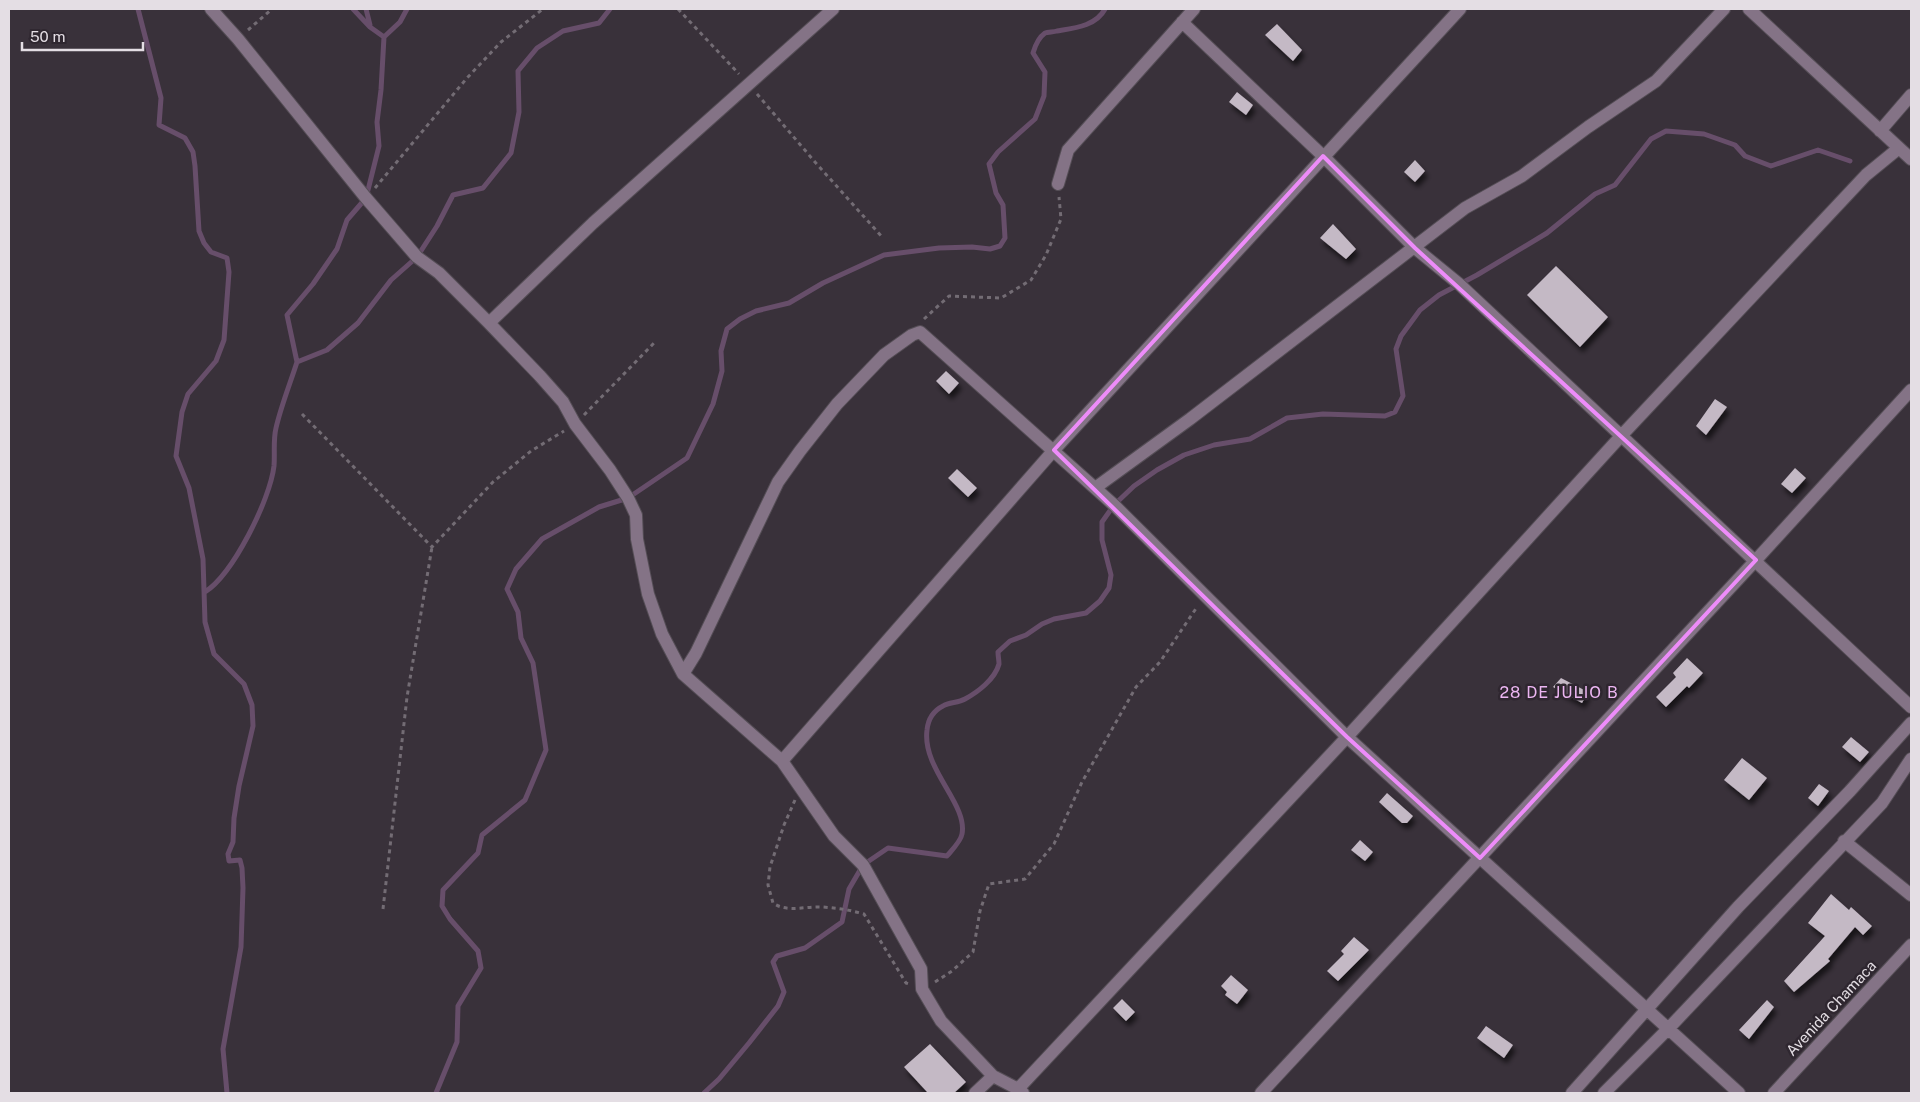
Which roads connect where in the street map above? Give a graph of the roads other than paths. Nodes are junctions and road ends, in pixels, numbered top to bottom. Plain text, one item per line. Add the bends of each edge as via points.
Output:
1 (211, 9) edge
2 (833, 9) edge
3 (1194, 9) edge
4 (1460, 9) edge
5 (1724, 9) edge
6 (1749, 9) edge
7 (1182, 22) junction
8 (1911, 96) edge
9 (1880, 130) junction
10 (1898, 148) junction
11 (1323, 156) junction
12 (1911, 159) edge
13 (1058, 184) road end
14 (1415, 248) junction
15 (490, 323) junction
16 (1911, 390) edge
17 (1621, 436) junction
18 (1054, 450) junction
19 (1095, 488) junction
20 (1756, 560) junction
21 (683, 674) junction
22 (1911, 707) edge
23 (1911, 723) edge
24 (1348, 737) junction
25 (1911, 759) edge
26 (782, 761) junction
27 (1844, 841) junction
28 (1480, 858) junction
29 (1911, 895) edge
30 (1911, 945) edge
31 (1646, 1010) junction
32 (1668, 1029) junction
33 (993, 1076) junction
34 (1021, 1091) edge
35 (975, 1093) edge
36 (1261, 1093) edge
37 (1572, 1093) edge
38 (1604, 1093) edge
39 (1739, 1093) edge
40 (1774, 1093) edge

1 - 15 street via 417,257 439,273
2 - 15 street via 593,223
3 - 7 street
4 - 11 street
5 - 14 street via 1656,81 1522,176 1465,208
6 - 9 street
7 - 11 street
7 - 13 street via 1068,150
8 - 9 street
9 - 10 street
10 - 12 street
10 - 17 street via 1866,175
11 - 14 street
11 - 18 street
14 - 17 street via 1459,284
14 - 19 street
15 - 21 street via 562,402 628,498 636,515 637,539 648,594 662,634
16 - 20 street
17 - 20 street
17 - 24 street
18 - 19 street
18 - 21 street via 920,332 912,335 884,355 837,404 778,482
18 - 26 street
19 - 24 street
20 - 22 street
20 - 28 street
21 - 26 street
23 - 31 street
24 - 28 street
24 - 34 street
25 - 27 street via 1882,803
26 - 33 street via 834,836 863,866 921,970 922,989 941,1021
27 - 29 street
27 - 32 street
28 - 31 street
28 - 36 street
30 - 40 street, Avenida Chamaca
31 - 32 street
31 - 37 street
32 - 38 street
32 - 39 street
33 - 34 street
33 - 35 street

